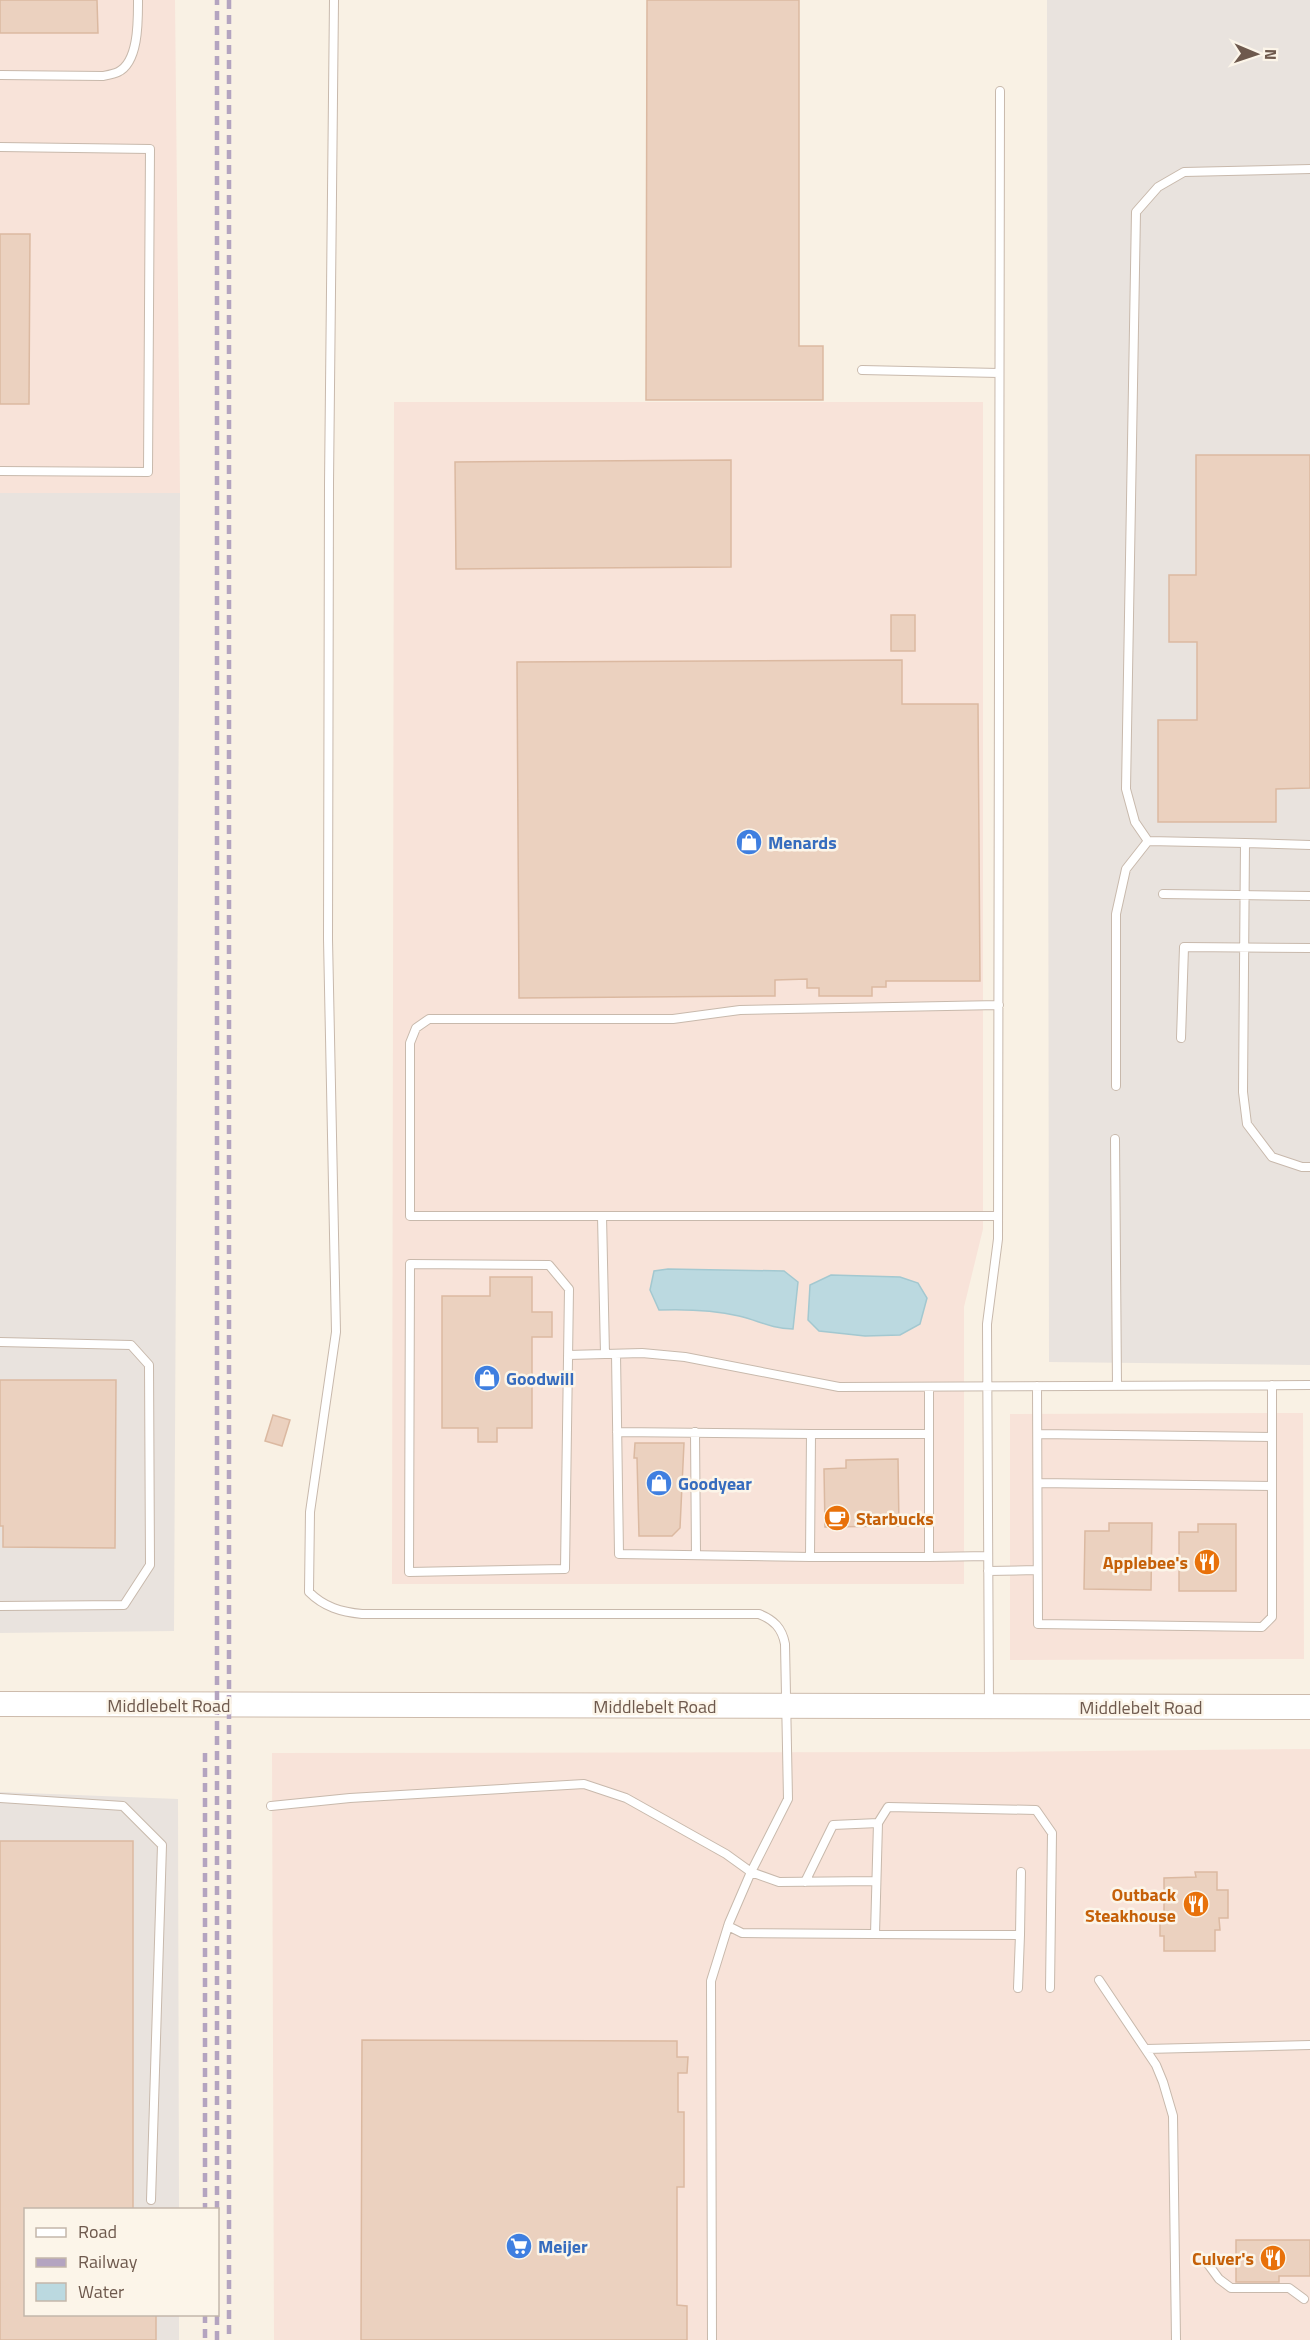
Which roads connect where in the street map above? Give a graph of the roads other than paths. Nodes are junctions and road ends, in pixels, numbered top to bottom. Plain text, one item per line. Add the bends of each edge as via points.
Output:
1 (138, 0) edge
2 (334, 0) edge
3 (0, 75) edge
4 (1000, 91) dead end
5 (0, 147) edge
6 (1310, 169) edge
7 (862, 370) dead end
8 (999, 373) junction
9 (0, 471) edge
10 (1148, 840) junction
11 (1245, 843) junction
12 (1310, 845) edge
13 (1163, 894) dead end
14 (1246, 896) junction
15 (1310, 896) edge
16 (1245, 947) junction
17 (1310, 948) edge
18 (999, 1005) junction
19 (1181, 1038) dead end
20 (1116, 1086) dead end
21 (1115, 1139) dead end
22 (1310, 1167) edge
23 (602, 1216) junction
24 (998, 1216) junction
25 (0, 1342) edge
26 (605, 1354) junction
27 (616, 1354) junction
28 (568, 1355) junction
29 (1272, 1385) junction
30 (1310, 1385) edge
31 (987, 1386) junction
32 (1037, 1386) junction
33 (1118, 1386) junction
34 (929, 1387) junction
35 (617, 1432) junction
36 (695, 1432) junction
37 (811, 1434) junction
38 (929, 1434) junction
39 (1038, 1434) junction
40 (1272, 1437) junction
41 (1038, 1483) junction
42 (1272, 1486) junction
43 (696, 1554) junction
44 (988, 1556) junction
45 (810, 1557) junction
46 (929, 1557) junction
47 (1037, 1570) junction
48 (988, 1571) junction
49 (0, 1606) edge
50 (0, 1704) edge
51 (786, 1706) junction
52 (989, 1706) junction
53 (1310, 1707) edge
54 (0, 1798) edge
55 (271, 1806) dead end
56 (878, 1823) junction
57 (751, 1872) junction
58 (1021, 1872) dead end
59 (876, 1881) junction
60 (805, 1882) junction
61 (728, 1926) junction
62 (875, 1934) junction
63 (1020, 1935) junction
64 (1100, 1980) dead end
65 (1018, 1988) dead end
66 (1050, 1988) dead end
67 (1310, 2045) edge
68 (1146, 2049) junction
69 (151, 2200) dead end
70 (1208, 2264) dead end
71 (1304, 2299) dead end
72 (712, 2340) edge
73 (1176, 2340) edge

1 - 3 lane via 139,31 130,58 119,72 103,76
2 - 51 lane via 328,939 336,1332 310,1512 309,1592 326,1606 362,1614 759,1614 775,1622 783,1636
4 - 8 lane
5 - 9 lane via 150,149 148,472
6 - 10 lane via 1185,172 1158,187 1136,212 1126,789 1135,822
7 - 8 lane
8 - 18 lane
10 - 11 lane
10 - 20 lane via 1126,869 1116,914
11 - 12 lane
11 - 14 lane
13 - 14 lane
14 - 15 lane
14 - 16 lane
16 - 17 lane
16 - 19 lane via 1184,947
16 - 22 lane via 1243,1092 1247,1124 1272,1157
18 - 23 lane via 734,1010 673,1018 429,1019 416,1028 410,1043 411,1216
18 - 24 lane
21 - 33 lane
23 - 24 lane
23 - 26 lane
24 - 31 lane via 999,1239 987,1324
25 - 49 lane via 131,1345 149,1365 150,1565 124,1605
26 - 27 lane
26 - 28 lane
27 - 34 lane via 685,1358 839,1387
27 - 35 lane
28 - 28 lane via 565,1569 409,1572 410,1264 549,1264 569,1289
29 - 30 lane
29 - 33 lane
29 - 40 lane
31 - 32 lane
31 - 34 lane
31 - 44 lane
32 - 33 lane
32 - 39 lane
34 - 38 lane
35 - 36 lane
35 - 43 lane via 619,1554
36 - 37 lane
36 - 43 lane
37 - 38 lane
37 - 45 lane
38 - 46 lane
39 - 40 lane
39 - 41 lane
40 - 42 lane
41 - 42 lane
41 - 47 lane
42 - 47 lane via 1272,1617 1262,1627 1038,1624
43 - 45 lane
44 - 46 lane
44 - 48 lane
45 - 46 lane
47 - 48 lane
48 - 52 lane
50 - 51 main road, Middlebelt Road
51 - 52 main road, Middlebelt Road
51 - 57 lane via 788,1799
52 - 53 main road, Middlebelt Road
54 - 69 lane via 123,1806 162,1845
55 - 57 lane via 584,1784 626,1798
56 - 59 lane
56 - 60 lane via 833,1825
56 - 66 lane via 888,1808 1036,1810 1052,1833
57 - 60 lane via 779,1882
57 - 61 lane
58 - 63 lane
59 - 60 lane
59 - 62 lane
61 - 62 lane via 742,1933
61 - 72 lane via 711,1981
62 - 63 lane
63 - 65 lane
64 - 68 lane
67 - 68 lane
68 - 73 lane via 1163,2082 1173,2116
70 - 71 lane via 1231,2288 1289,2288

